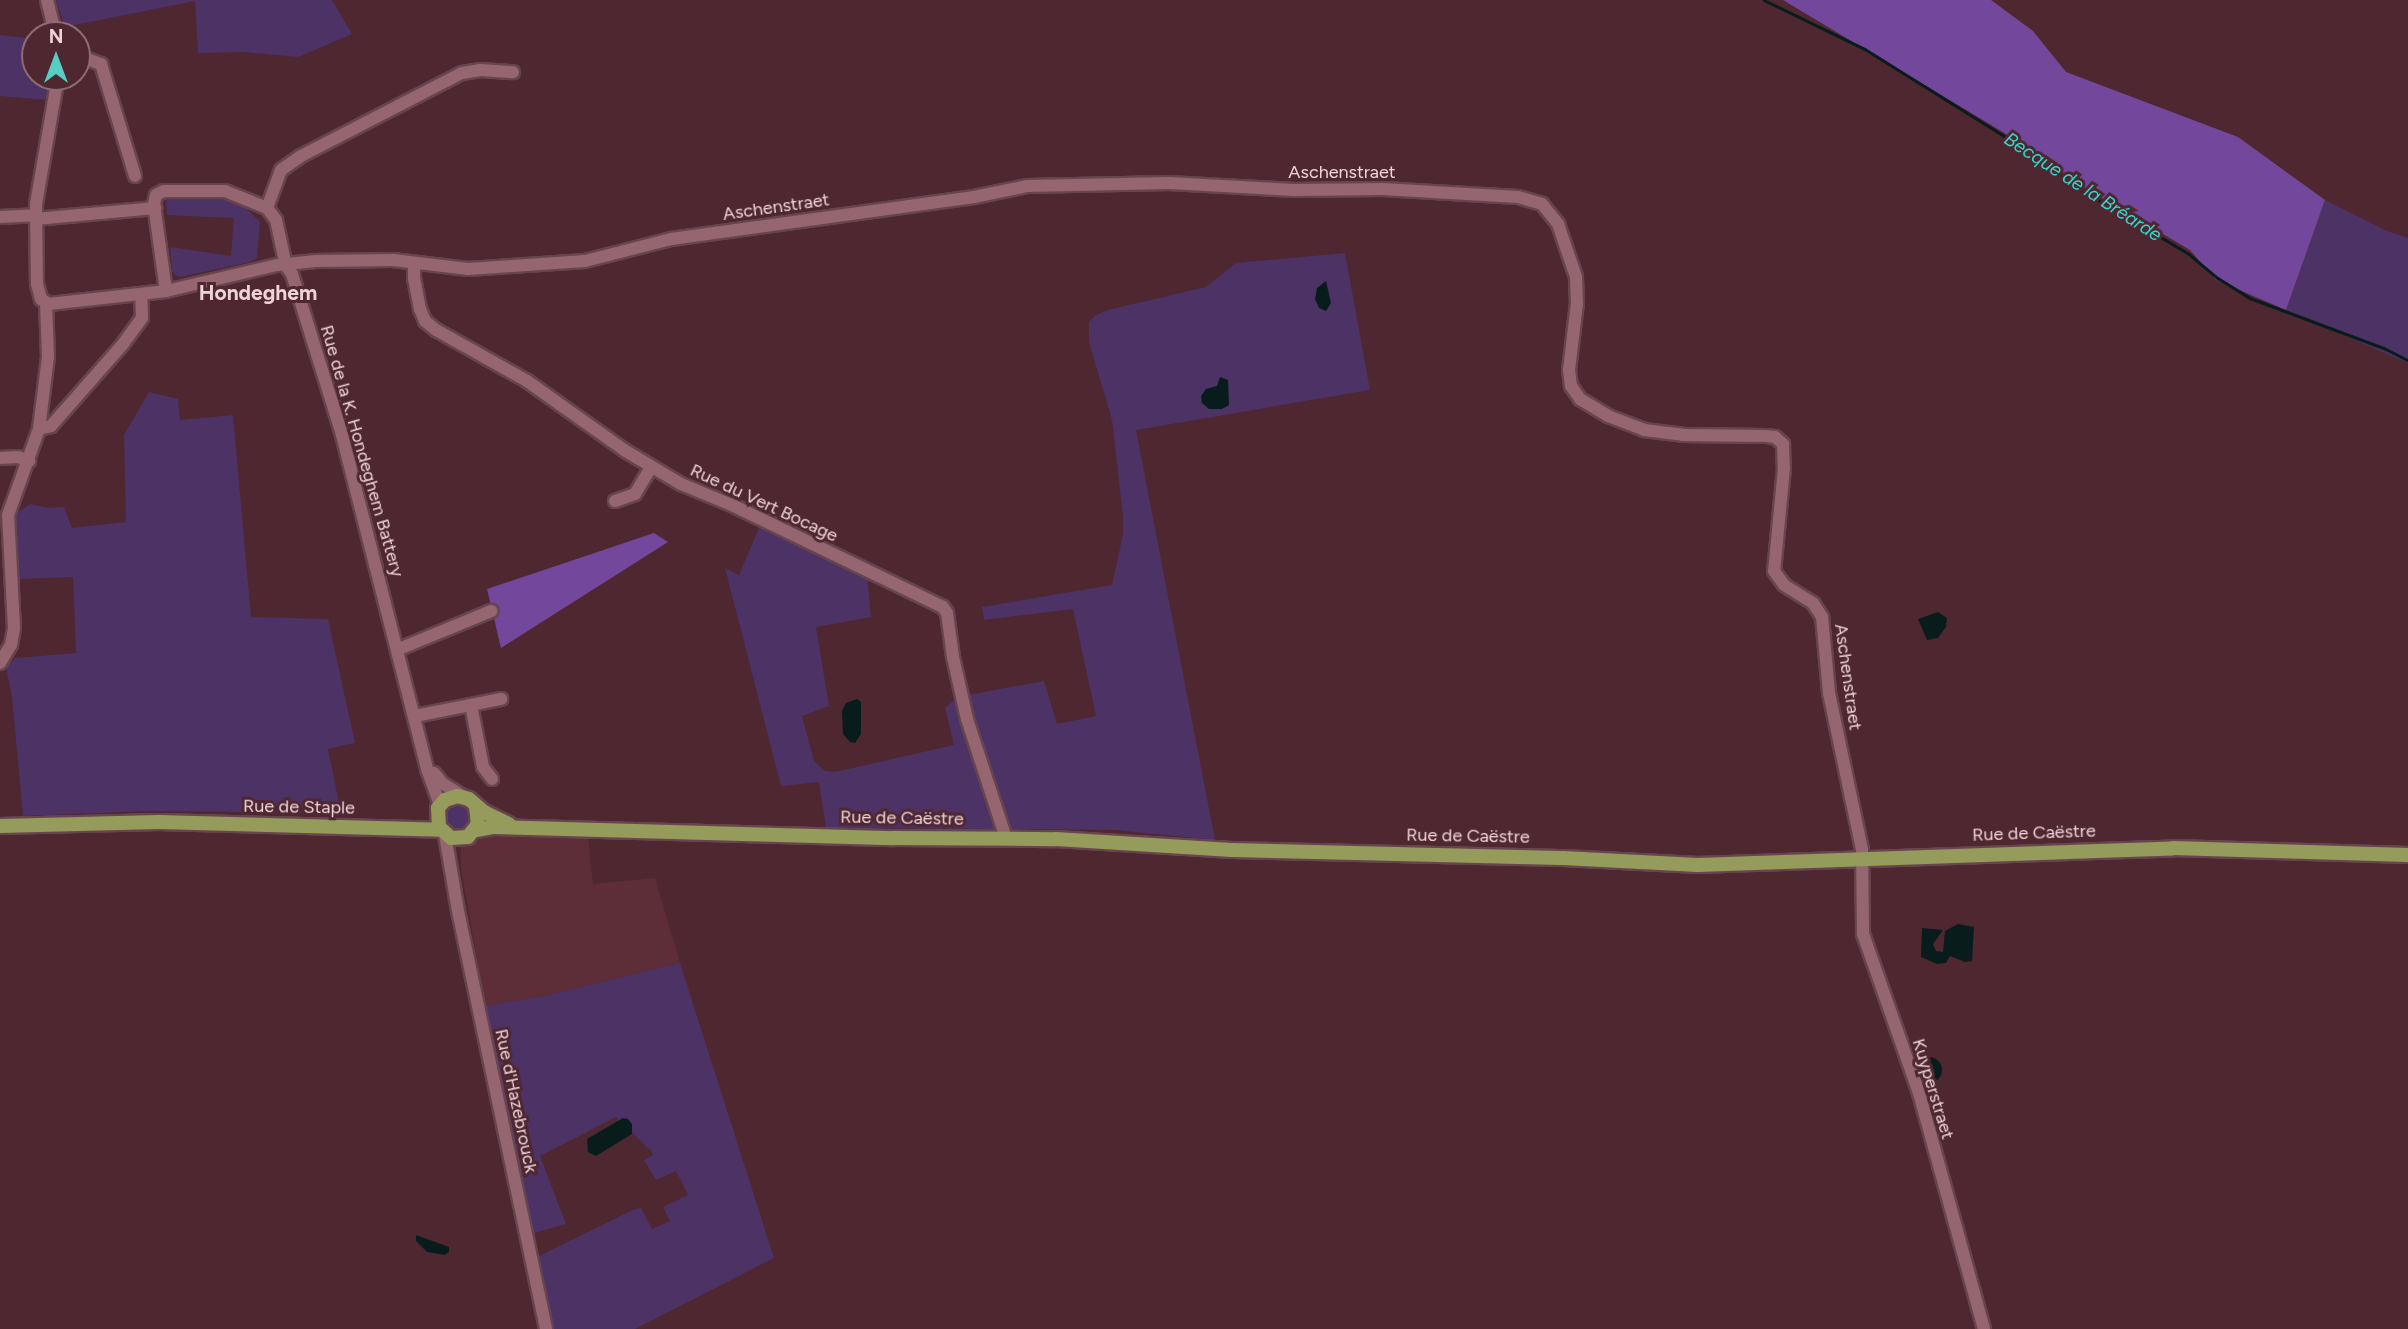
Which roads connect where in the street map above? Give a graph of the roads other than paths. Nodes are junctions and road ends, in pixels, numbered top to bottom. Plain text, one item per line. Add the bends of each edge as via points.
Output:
1 (47, 0) edge
2 (52, 21) edge
3 (91, 58) edge
4 (513, 72) dead end
5 (55, 91) edge
6 (135, 176) dead end
7 (155, 208) junction
8 (267, 208) junction
9 (0, 217) edge
10 (36, 217) junction
11 (414, 263) junction
12 (286, 266) junction
13 (166, 291) junction
14 (141, 294) junction
15 (46, 303) junction
16 (39, 429) junction
17 (0, 458) edge
18 (29, 461) junction
19 (651, 467) junction
20 (615, 501) dead end
21 (4, 541) edge
22 (491, 611) dead end
23 (399, 649) junction
24 (0, 663) edge
25 (501, 699) dead end
26 (471, 705) junction
27 (415, 716) junction
28 (425, 757) junction
29 (492, 779) dead end
30 (463, 796) junction
31 (476, 806) junction
32 (439, 808) junction
33 (7, 826) edge
34 (402, 828) junction
35 (528, 829) junction
36 (475, 830) junction
37 (448, 835) junction
38 (1006, 838) junction
39 (2408, 855) edge
40 (1863, 859) junction
41 (546, 1329) edge
42 (1984, 1329) edge

1 - 2 street
3 - 6 street via 101,64
4 - 8 street via 461,73 301,156 281,170
5 - 10 street
7 - 8 street via 155,197 164,191 220,191
7 - 10 street
7 - 13 street
8 - 12 street, Rue de la K. Hondeghem Battery via 275,219
9 - 10 street
10 - 15 street via 37,284
11 - 12 street, Aschenstraet via 335,260
11 - 19 street, Rue du Vert Bocage via 418,304 431,327 527,381
11 - 40 street, Aschenstraet via 468,269 585,261 678,238 1027,186 1169,183 1294,190 1383,188 1534,200 1555,218 1576,277 1569,370 1571,386 1580,399 1644,430 1766,436 1783,444 1774,570 1784,585 1816,606 1822,617 1831,701
12 - 13 street, Aschenstraet
12 - 23 street, Rue de la K. Hondeghem Battery via 342,435
13 - 14 street, Aschenstraet
14 - 15 street, Aschenstraet
14 - 16 street via 139,323 51,426
15 - 16 street via 48,357
16 - 18 street
17 - 18 street
18 - 21 street via 11,502
19 - 20 street via 634,495
19 - 38 street, Rue du Vert Bocage via 943,607 967,719
21 - 24 street via 14,634
22 - 23 street
23 - 27 street, Rue de la K. Hondeghem Battery
25 - 26 street
26 - 27 street
26 - 29 street via 483,767
27 - 28 street, Rue de la K. Hondeghem Battery
28 - 30 street, Rue de la K. Hondeghem Battery via 439,779
28 - 32 street, Rue de la K. Hondeghem Battery
30 - 31 main road
30 - 32 main road via 450,797
31 - 35 main road, Rue de Caëstre
31 - 36 main road via 480,818
32 - 34 main road, Rue de Staple via 420,823
32 - 37 main road
33 - 34 main road, Rue de Staple via 195,823
34 - 37 main road, Rue de Staple
35 - 36 main road, Rue de Caëstre
35 - 38 main road, Rue de Caëstre
36 - 37 main road
37 - 41 street, Rue d'Hazebrouck via 453,880
38 - 40 main road, Rue de Caëstre via 1223,850 1698,865
39 - 40 main road, Rue de Caëstre via 2188,847
40 - 42 street, Kuyperstraet via 1863,934 1919,1093

